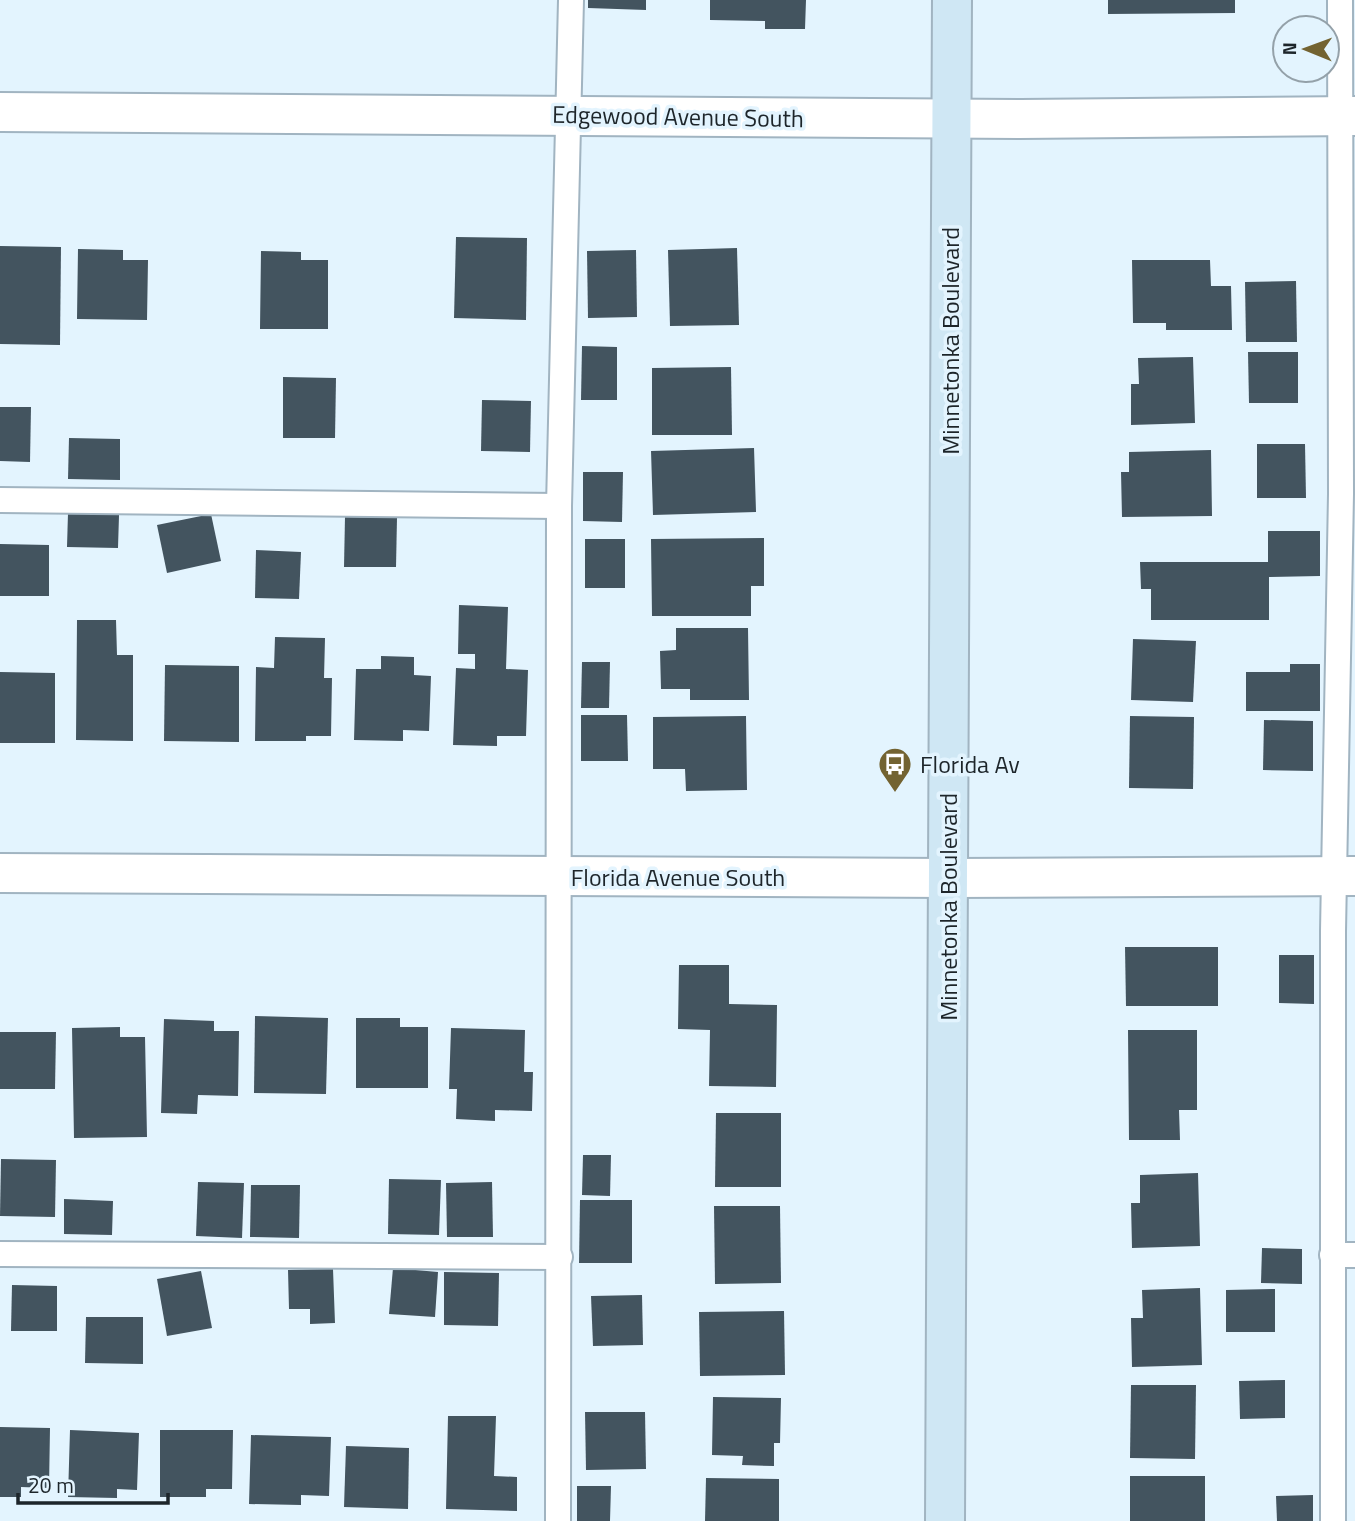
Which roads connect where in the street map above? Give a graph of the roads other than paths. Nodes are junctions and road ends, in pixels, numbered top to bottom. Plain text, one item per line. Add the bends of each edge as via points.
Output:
1 (571, 0) edge
2 (952, 0) edge
3 (1340, 0) edge
4 (0, 112) edge
5 (569, 114) junction
6 (1348, 116) edge
7 (951, 118) junction
8 (1348, 494) edge
9 (0, 500) edge
10 (559, 506) junction
11 (0, 873) edge
12 (559, 876) junction
13 (1345, 876) edge
14 (948, 878) junction
15 (0, 1254) edge
16 (1344, 1255) edge
17 (560, 1256) junction
18 (558, 1521) edge
19 (945, 1521) edge
20 (1333, 1521) edge

1 - 5 lane
2 - 7 main road, Minnetonka Boulevard
3 - 6 lane
4 - 5 street, Edgewood Avenue South
5 - 7 street, Edgewood Avenue South
5 - 10 lane
6 - 7 street, Edgewood Avenue South
6 - 8 lane
7 - 14 main road, Minnetonka Boulevard
8 - 13 lane
9 - 10 lane
10 - 12 lane
11 - 12 street, Florida Avenue South
12 - 14 street, Florida Avenue South
12 - 17 lane
13 - 14 street, Florida Avenue South
13 - 16 lane
14 - 19 main road, Minnetonka Boulevard
15 - 17 lane
16 - 20 lane
17 - 18 lane

